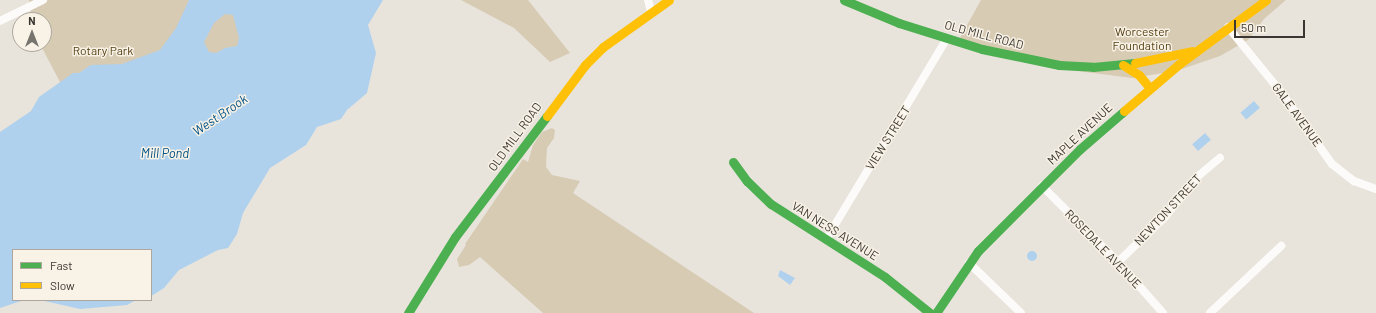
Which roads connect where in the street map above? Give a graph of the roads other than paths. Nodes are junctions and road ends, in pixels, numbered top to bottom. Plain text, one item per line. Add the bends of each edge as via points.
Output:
1 (43, 0) edge
2 (648, 0) edge
3 (669, 0) edge
4 (844, 0) edge
5 (1266, 0) edge
6 (651, 11) junction
7 (0, 21) edge
8 (1228, 27) junction
9 (947, 38) junction
10 (1198, 49) junction
11 (1150, 61) junction
12 (1123, 65) junction
13 (1163, 77) junction
14 (1150, 88) junction
15 (1220, 158) dead end
16 (733, 162) dead end
17 (1042, 186) junction
18 (1376, 189) edge
19 (827, 238) junction
20 (1281, 246) dead end
21 (1118, 262) junction
22 (969, 263) junction
23 (408, 313) edge
24 (930, 313) edge
25 (936, 313) edge
26 (1021, 313) edge
27 (1163, 313) edge
28 (1210, 313) edge

1 - 7 street
2 - 6 street
3 - 6 street, OLD MILL ROAD
4 - 9 street, OLD MILL ROAD via 899,23
5 - 8 street, MAPLE AVENUE
6 - 23 street, OLD MILL ROAD via 599,50 576,75 456,237
8 - 10 street, MAPLE AVENUE
8 - 18 street, GALE AVENUE via 1284,96 1334,166 1354,181
9 - 12 street, OLD MILL ROAD via 1012,56 1059,65
9 - 19 street, VIEW STREET
10 - 11 street, OLD MILL ROAD
10 - 13 street, MAPLE AVENUE
11 - 12 street, OLD MILL ROAD
11 - 13 street
12 - 14 street via 1139,75
13 - 14 street, MAPLE AVENUE
14 - 17 street, MAPLE AVENUE
15 - 21 street, NEWTON STREET via 1197,177 1165,216
16 - 19 street, VAN NESS AVENUE via 747,181 771,204
17 - 21 street, ROSEDALE AVENUE
17 - 22 street, MAPLE AVENUE
19 - 24 street, VAN NESS AVENUE via 902,289
20 - 28 street
21 - 27 street, ROSEDALE AVENUE
22 - 25 street, MAPLE AVENUE
22 - 26 street

